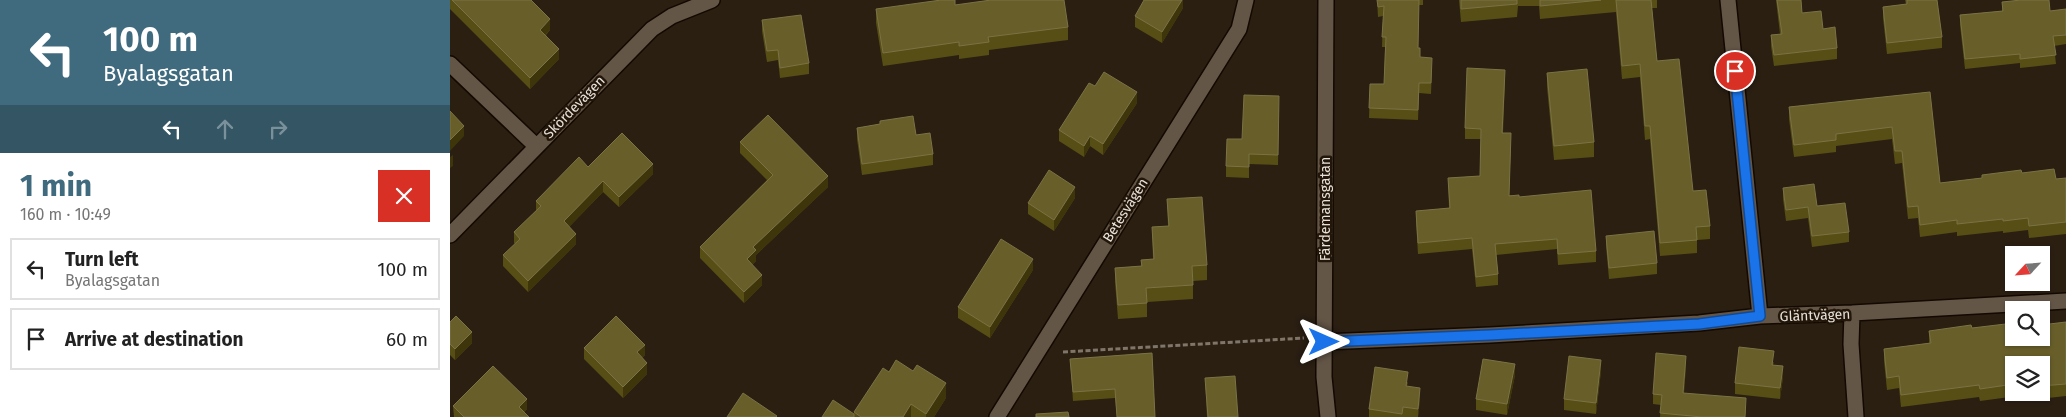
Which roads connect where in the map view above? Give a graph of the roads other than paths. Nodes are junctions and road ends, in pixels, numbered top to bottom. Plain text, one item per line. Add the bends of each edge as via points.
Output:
1 (712, 0) edge
2 (1246, 0) edge
3 (1326, 0) edge
4 (1728, 0) edge
5 (450, 64) edge
6 (536, 146) junction
7 (450, 235) edge
8 (2066, 301) edge
9 (1852, 314) junction
10 (1760, 316) junction
11 (1324, 342) junction
12 (997, 417) edge
13 (1328, 417) edge
14 (1856, 417) edge

1 - 6 street, Skördevägen via 672,16 652,29
2 - 12 street, Betesvägen via 1239,29
3 - 11 street, Färdemansgatan
4 - 10 street
5 - 6 street
6 - 7 street, Skördevägen
8 - 9 street, Gläntvägen
9 - 10 street, Gläntvägen
9 - 14 street
10 - 11 street, Gläntvägen via 1699,324
11 - 13 street, Färdemansgatan

